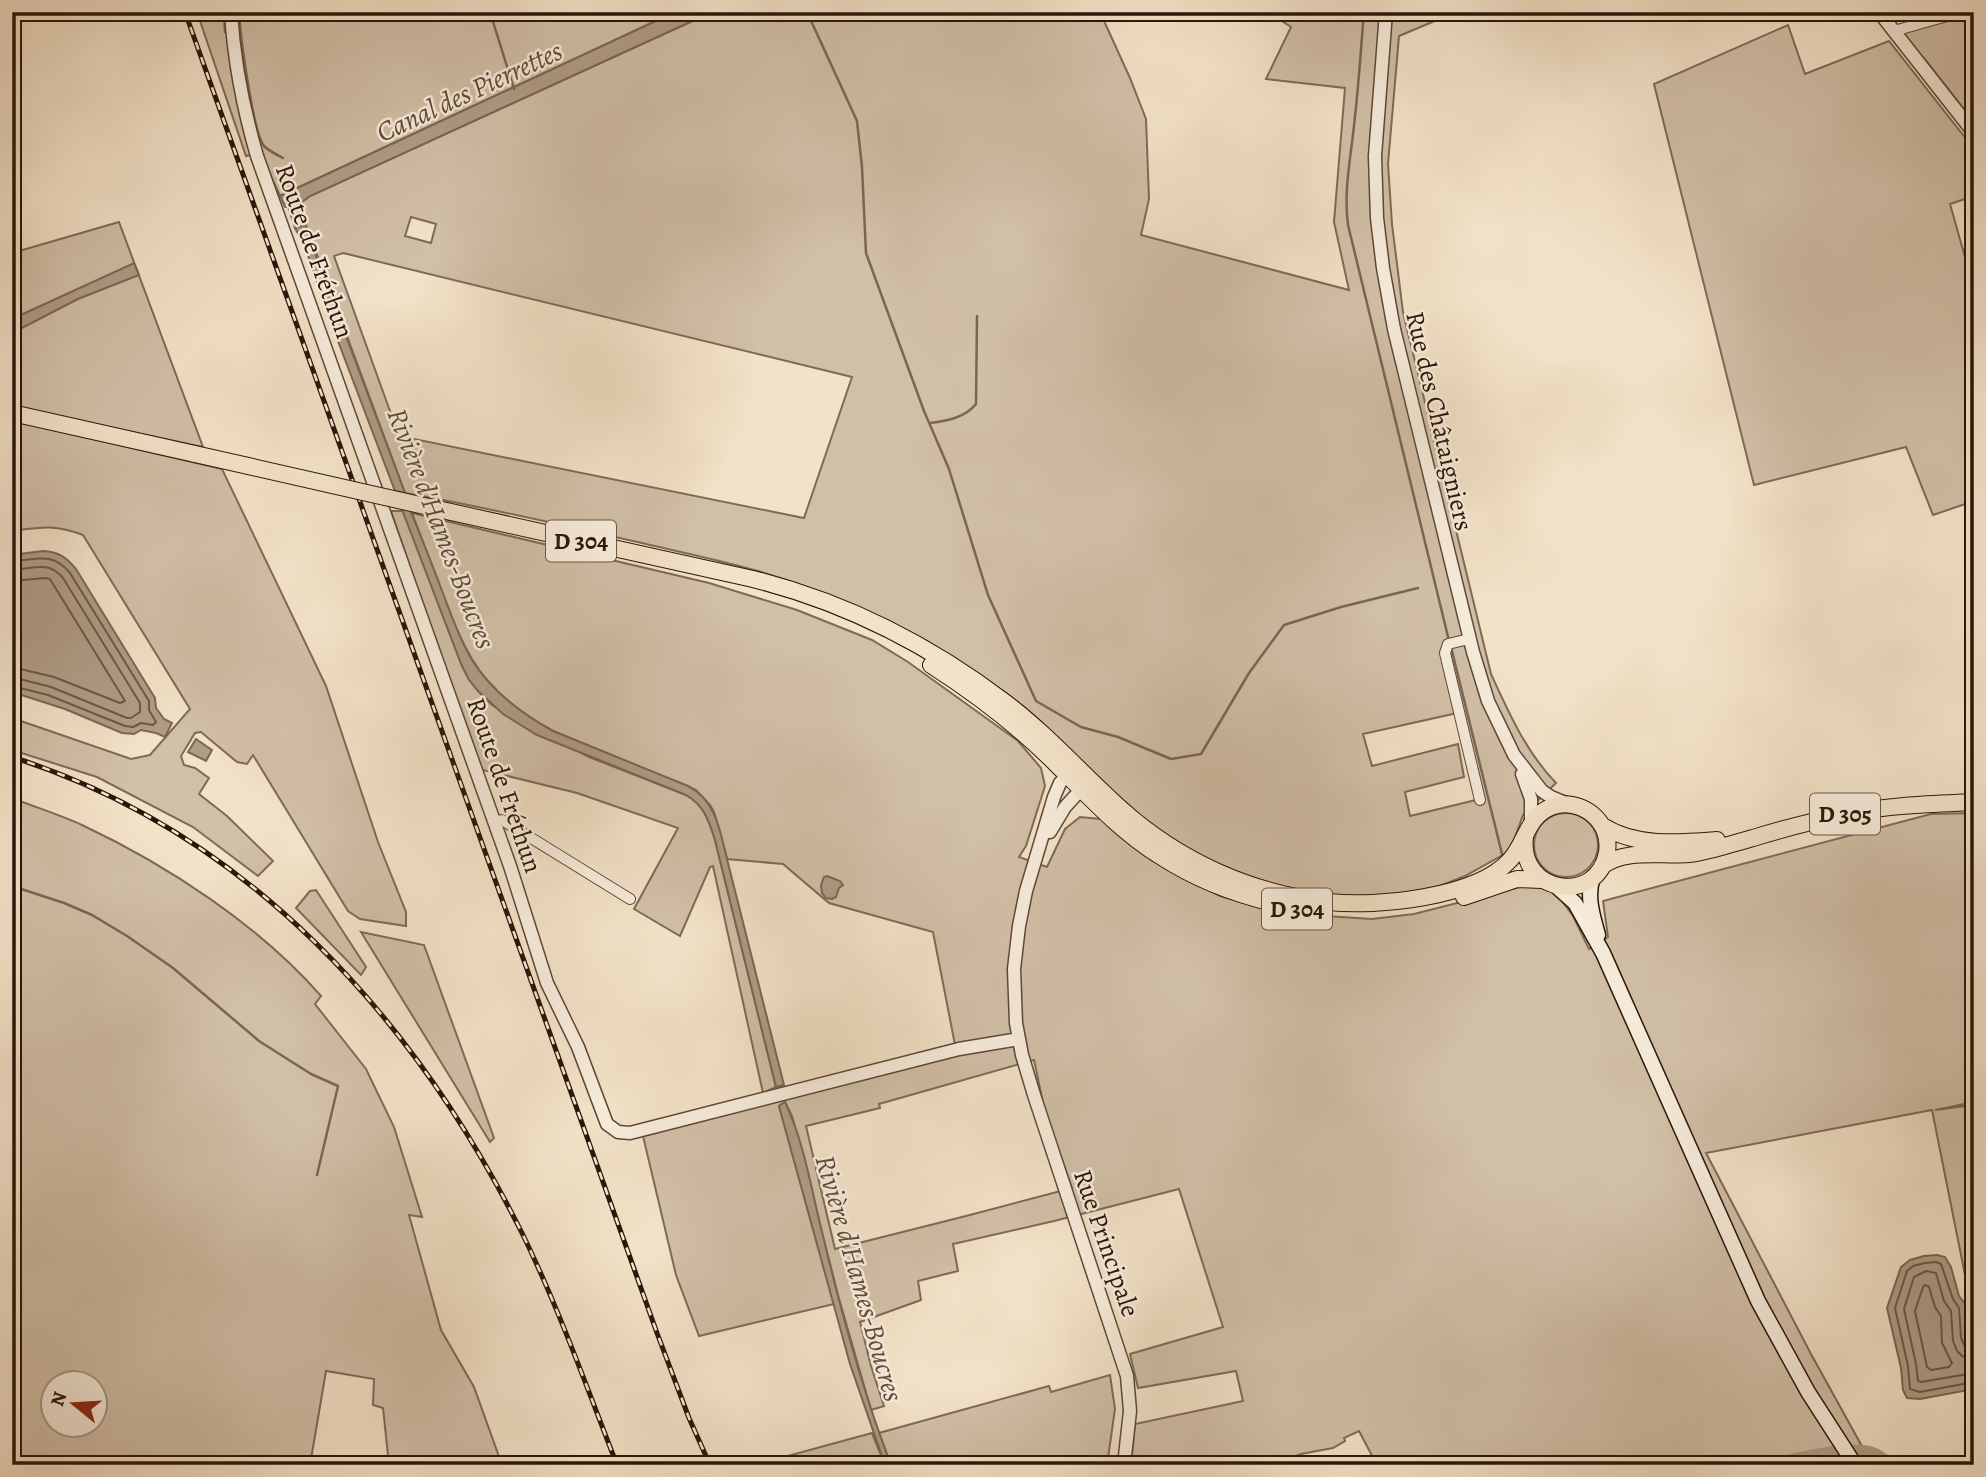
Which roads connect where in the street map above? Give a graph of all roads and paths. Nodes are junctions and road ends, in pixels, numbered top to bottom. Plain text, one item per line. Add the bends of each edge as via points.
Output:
1 (230, 12) edge
2 (1386, 12) edge
3 (1879, 12) edge
4 (1961, 12) edge
5 (1894, 31) junction
6 (1974, 133) edge
7 (12, 413) edge
8 (1459, 641) junction
9 (1514, 755) junction
10 (1072, 770) junction
11 (1086, 785) junction
12 (1480, 800) dead end
13 (1974, 802) edge
14 (1569, 804) junction
15 (494, 822) junction
16 (1603, 826) junction
17 (1528, 830) junction
18 (1754, 837) junction
19 (1034, 867) junction
20 (1597, 872) junction
21 (1549, 883) junction
22 (630, 899) dead end
23 (1603, 953) junction
24 (1019, 1039) junction
25 (1124, 1465) edge
26 (1855, 1465) edge

1 - 15 street, Route de Fréthun via 244,109 257,156
2 - 8 street, Rue des Châtaigniers via 1375,156 1378,234
3 - 5 street
4 - 5 street
5 - 6 street
7 - 10 main road, D 304, bridge via 792,589 898,634 949,663 1048,738
8 - 9 street, Rue des Châtaigniers
8 - 12 street via 1445,653
9 - 14 street, Rue des Châtaigniers via 1542,791
9 - 17 street via 1530,793
10 - 11 main road, D 304
10 - 19 street via 1054,797
11 - 17 main road, D 304 via 1187,857 1245,884 1319,901 1388,903 1464,887 1504,866
11 - 19 street via 1054,824
11 - 21 main road, D 304 via 1132,836 1179,868 1281,906 1335,914 1387,913 1450,901 1517,879
13 - 18 main road, D 305 via 1864,810
14 - 16 main road via 1588,810
14 - 17 main road via 1537,815
15 - 22 street via 502,820
15 - 24 street, Route de Fréthun via 547,983 578,1047 604,1119 616,1131 634,1132 959,1049
16 - 18 main road, D 305 via 1624,836 1663,842
16 - 20 main road via 1608,846
17 - 21 main road via 1527,861
18 - 20 main road, D 305 via 1696,853 1627,856
19 - 24 street, Rue Principale via 1015,952
20 - 21 main road via 1573,887
20 - 23 main road via 1590,899
21 - 23 main road via 1575,903
23 - 26 main road via 1743,1270 1789,1359
24 - 25 street, Rue Principale via 1125,1367 1130,1404

